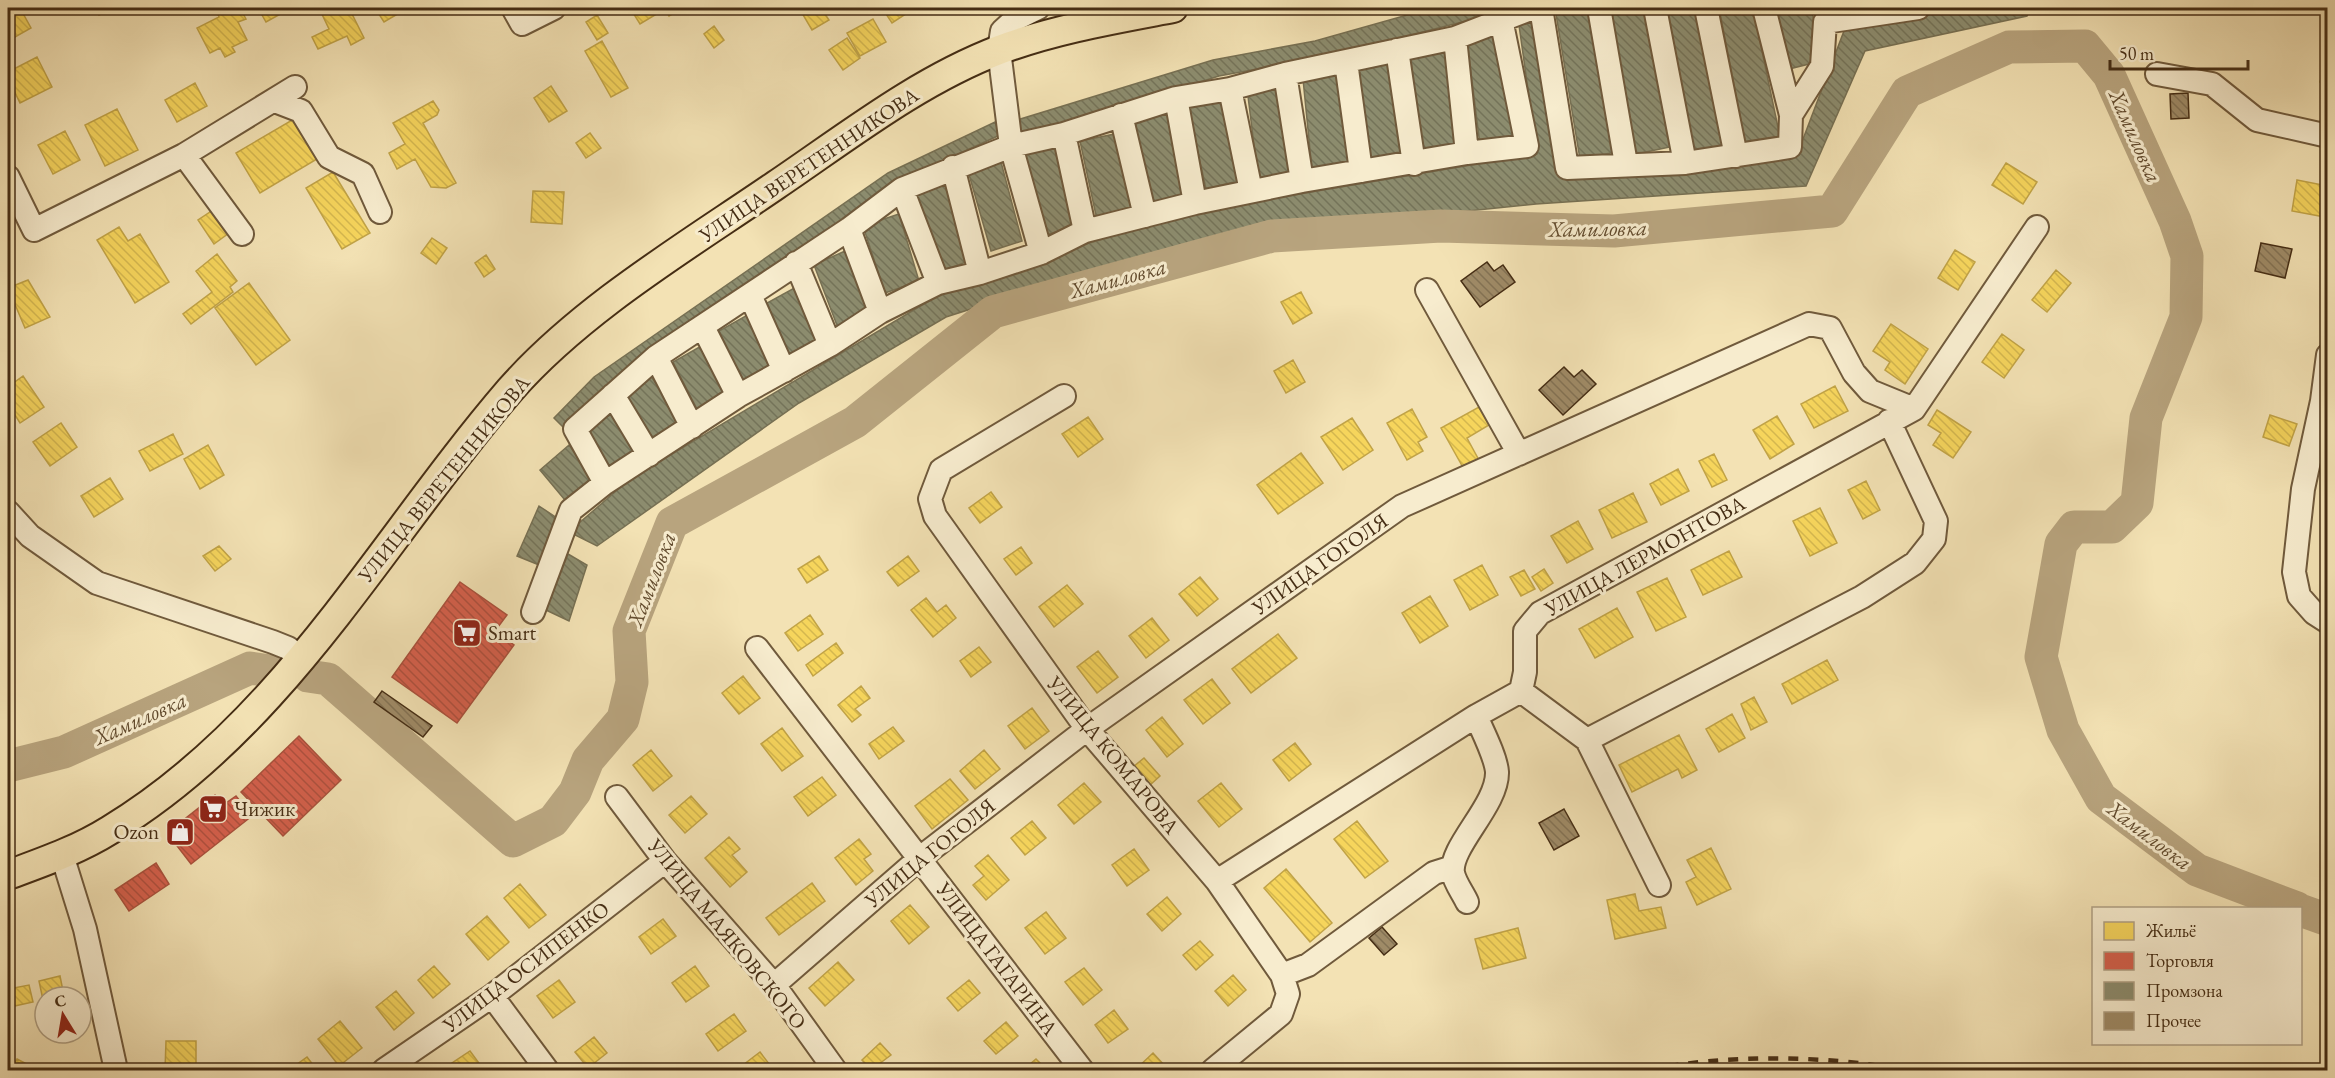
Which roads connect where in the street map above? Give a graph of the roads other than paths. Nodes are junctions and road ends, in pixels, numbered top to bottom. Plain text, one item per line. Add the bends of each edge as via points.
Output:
1 (513, 8) edge
2 (554, 8) edge
3 (1038, 8) edge
4 (1173, 8) edge
5 (1533, 8) edge
6 (1540, 8) edge
7 (1599, 8) edge
8 (1655, 8) edge
9 (1706, 8) edge
10 (1764, 8) edge
11 (1918, 8) edge
12 (1876, 10) edge
13 (1824, 15) edge
14 (1501, 19) junction
15 (1455, 38) junction
16 (999, 50) junction
17 (1398, 50) junction
18 (1346, 62) junction
19 (1285, 74) junction
20 (2157, 74) dead end
21 (295, 87) dead end
22 (1230, 89) junction
23 (1176, 98) junction
24 (275, 101) junction
25 (1121, 115) junction
26 (1791, 115) junction
27 (1064, 134) junction
28 (2328, 136) edge
29 (1011, 146) junction
30 (1467, 153) junction
31 (184, 155) junction
32 (1736, 156) junction
33 (1685, 163) junction
34 (1414, 164) junction
35 (1626, 164) junction
36 (953, 167) junction
37 (1361, 171) junction
38 (8, 177) edge
39 (1302, 181) junction
40 (902, 189) junction
41 (1251, 190) junction
42 (1195, 203) junction
43 (380, 212) dead end
44 (1145, 216) junction
45 (2037, 227) dead end
46 (849, 229) junction
47 (1084, 231) junction
48 (242, 234) dead end
49 (1041, 253) junction
50 (796, 263) junction
51 (980, 273) junction
52 (938, 283) junction
53 (1427, 290) dead end
54 (750, 296) junction
55 (880, 312) junction
56 (703, 327) junction
57 (830, 345) junction
58 (2328, 354) edge
59 (656, 357) junction
60 (784, 371) junction
61 (613, 395) junction
62 (738, 396) junction
63 (1064, 396) dead end
64 (1914, 409) junction
65 (1889, 421) junction
66 (692, 427) junction
67 (1519, 454) junction
68 (648, 455) junction
69 (606, 483) junction
70 (8, 512) edge
71 (533, 612) dead end
72 (2328, 622) edge
73 (757, 648) dead end
74 (302, 659) junction
75 (1521, 691) junction
76 (1476, 716) junction
77 (1087, 729) junction
78 (1587, 740) junction
79 (617, 797) dead end
80 (62, 855) junction
81 (920, 858) junction
82 (665, 861) junction
83 (1453, 867) junction
84 (8, 875) edge
85 (1216, 881) junction
86 (1659, 885) dead end
87 (1467, 902) dead end
88 (774, 985) junction
89 (1285, 985) junction
90 (492, 996) junction
91 (116, 1071) edge
92 (384, 1071) edge
93 (547, 1071) edge
94 (836, 1071) edge
95 (1082, 1071) edge
96 (1213, 1071) edge

1 - 2 street via 522,24
3 - 16 street via 1002,31
4 - 16 main road, УЛИЦА ВЕРЕТЕННИКОВА via 1081,26
5 - 14 street
6 - 35 street via 1567,168
7 - 35 street
8 - 33 street
9 - 32 street
10 - 26 street
11 - 12 street
12 - 13 street
13 - 26 street via 1822,66
14 - 15 street
14 - 30 street via 1527,146
15 - 17 street
15 - 30 street
16 - 29 street
16 - 74 main road, УЛИЦА ВЕРЕТЕННИКОВА via 954,70 881,114 643,275 576,328 513,387
17 - 18 street
17 - 34 street
18 - 19 street
18 - 37 street
19 - 22 street
19 - 39 street
20 - 28 street via 2212,84 2257,120
21 - 24 street
22 - 23 street
22 - 41 street
23 - 25 street
23 - 42 street
24 - 31 street
24 - 43 street via 301,111 329,157 363,174
25 - 27 street
25 - 44 street
26 - 32 street via 1790,147
27 - 29 street
27 - 47 street
29 - 36 street
29 - 49 street
30 - 34 street
31 - 38 street via 34,230
31 - 48 street
32 - 33 street
33 - 35 street
34 - 37 street
36 - 40 street
36 - 51 street
37 - 39 street
39 - 41 street
40 - 46 street
40 - 52 street
41 - 42 street
42 - 44 street
44 - 47 street
45 - 64 street
46 - 50 street
46 - 55 street
47 - 49 street
49 - 51 street
50 - 54 street
50 - 57 street
51 - 52 street
52 - 55 street
53 - 67 street
54 - 56 street
54 - 60 street
55 - 57 street
56 - 59 street
56 - 62 street
57 - 60 street
58 - 72 street via 2303,489 2294,572 2299,596
59 - 61 street
59 - 66 street
60 - 62 street
61 - 68 street
61 - 69 street via 575,429
62 - 66 street
63 - 77 street, УЛИЦА КОМАРОВА via 941,470 930,499 935,516
64 - 65 street, УЛИЦА ЛЕРМОНТОВА
64 - 67 street, УЛИЦА ГОГОЛЯ via 1870,392 1854,373 1830,328 1809,324
65 - 75 street, УЛИЦА ЛЕРМОНТОВА via 1539,613 1525,631
65 - 78 street via 1936,521 1934,539 1915,563 1862,597
66 - 68 street
67 - 77 street, УЛИЦА ГОГОЛЯ via 1402,506
68 - 69 street
69 - 71 street via 571,510
70 - 74 street via 30,536 97,583 273,642
73 - 81 street, УЛИЦА ГАГАРИНА
74 - 80 main road, УЛИЦА ВЕРЕТЕННИКОВА via 258,708 153,801 110,831
75 - 76 street
75 - 78 street
76 - 83 street via 1497,773 1486,807 1455,856
76 - 85 street
77 - 81 street, УЛИЦА ГОГОЛЯ
77 - 85 street, УЛИЦА КОМАРОВА
78 - 86 street
79 - 82 street, УЛИЦА МАЯКОВСКОГО
80 - 84 main road, УЛИЦА ВЕРЕТЕННИКОВА
80 - 91 street via 85,929
81 - 88 street, УЛИЦА ГОГОЛЯ
81 - 95 street, УЛИЦА ГАГАРИНА
82 - 88 street, УЛИЦА МАЯКОВСКОГО
82 - 90 street, УЛИЦА ОСИПЕНКО
83 - 87 street
83 - 89 street via 1434,873
85 - 89 street, УЛИЦА КОМАРОВА
88 - 94 street, УЛИЦА МАЯКОВСКОГО
89 - 96 street via 1281,1014
90 - 92 street, УЛИЦА ОСИПЕНКО
90 - 93 street

